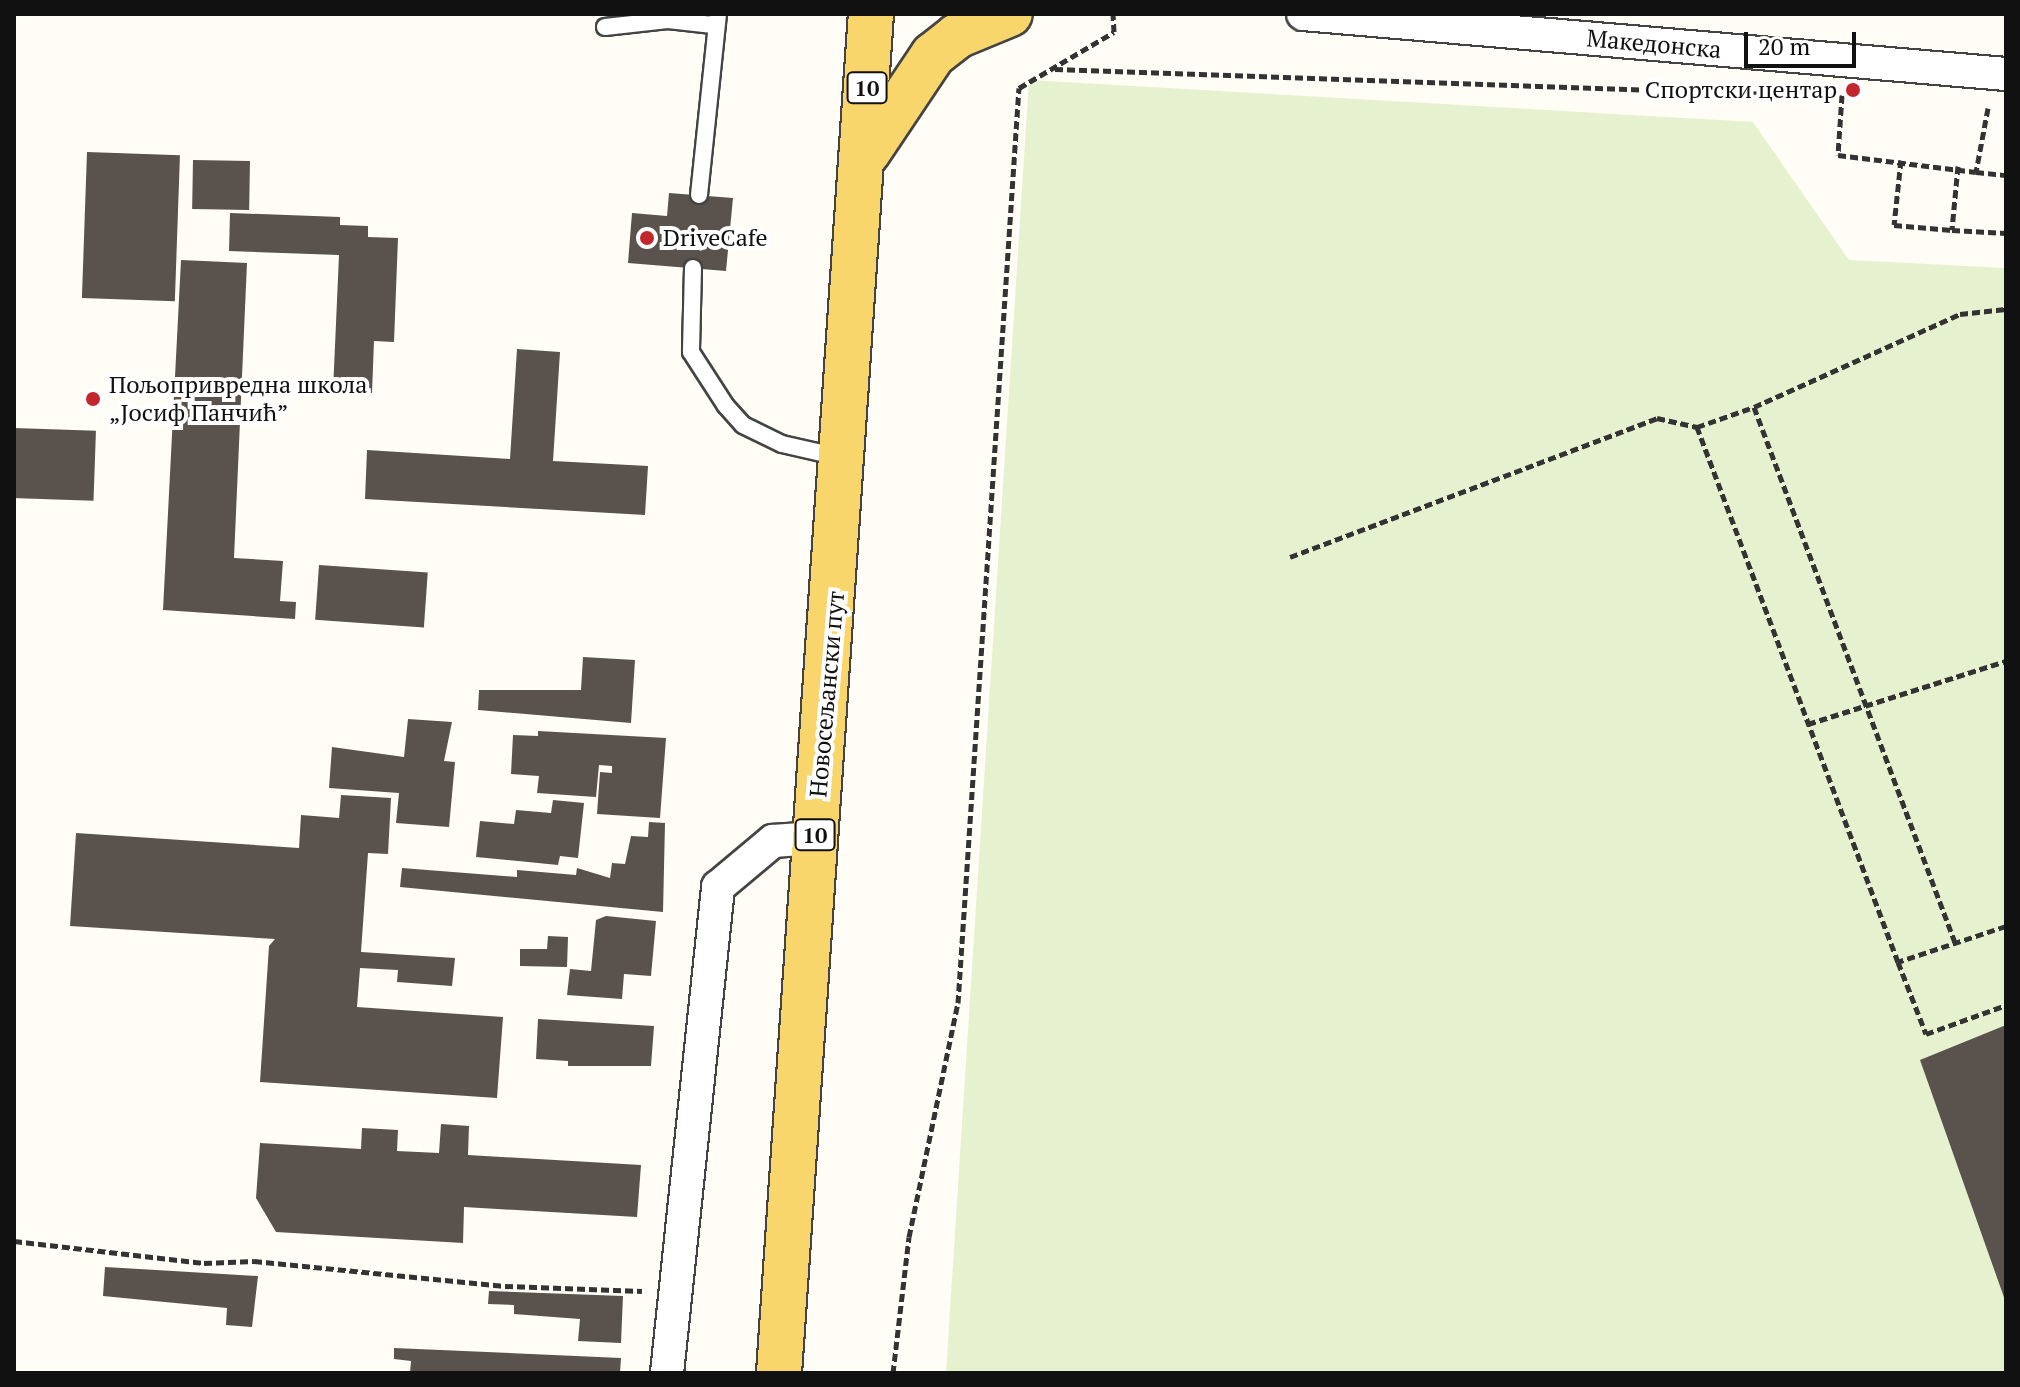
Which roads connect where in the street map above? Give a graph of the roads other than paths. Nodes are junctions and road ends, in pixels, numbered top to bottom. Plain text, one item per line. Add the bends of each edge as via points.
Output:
1 (871, 14) edge
2 (1010, 14) edge
3 (1303, 14) edge
4 (716, 19) edge
5 (605, 27) dead end
6 (2002, 74) edge
7 (863, 161) junction
8 (699, 195) dead end
9 (693, 268) dead end
10 (845, 457) junction
11 (815, 838) junction
12 (667, 1373) edge
13 (779, 1373) edge

1 - 7 main road, Новосељански пут / 10
2 - 7 main road via 957,36 933,55
3 - 6 street, Македонска
4 - 5 lane
4 - 8 lane
7 - 10 main road, Новосељански пут / 10
9 - 10 lane via 691,352 726,406 743,425 782,444
10 - 11 main road, Новосељански пут / 10
11 - 12 street via 773,841 718,887
11 - 13 main road, Новосељански пут / 10

